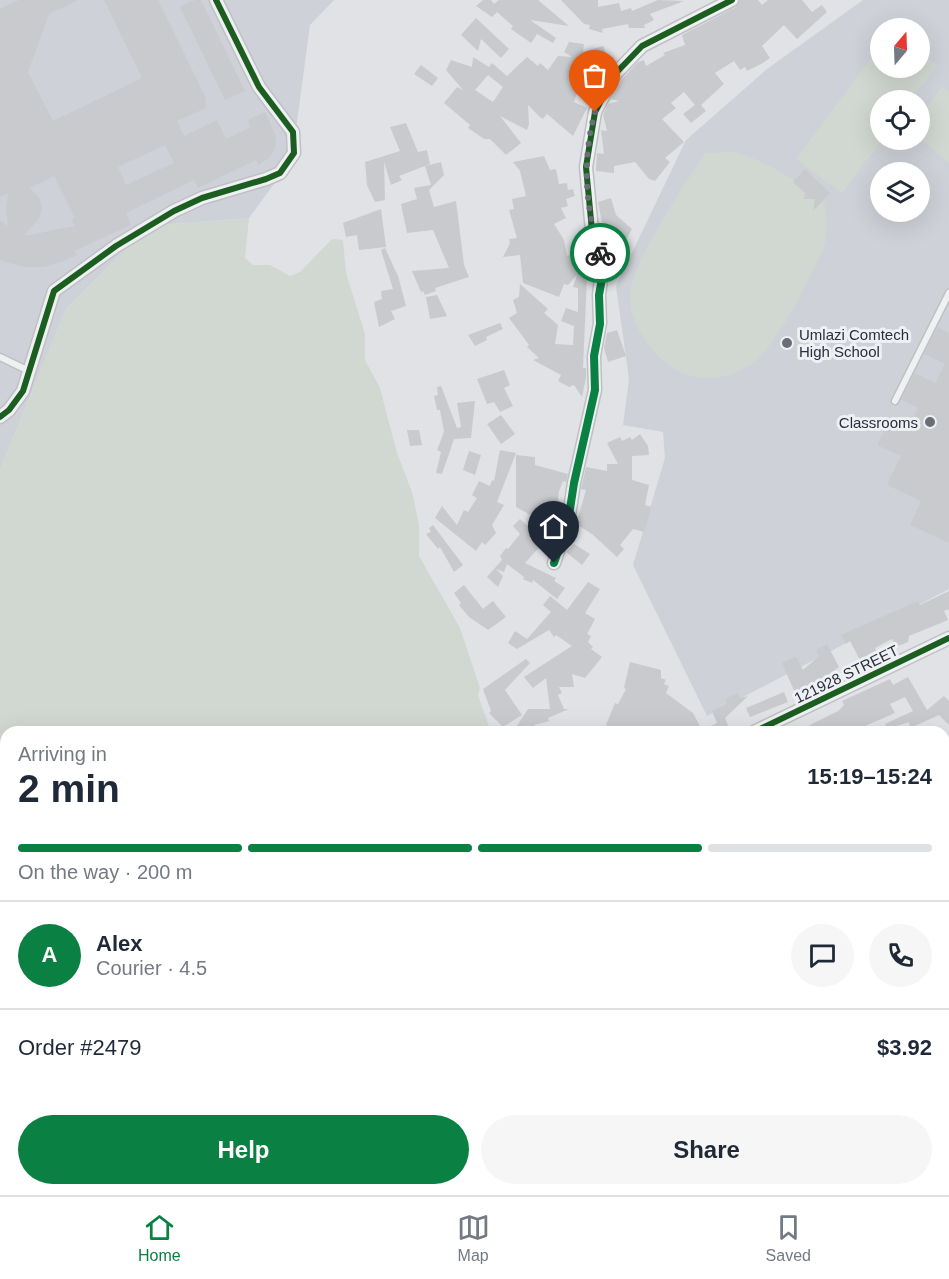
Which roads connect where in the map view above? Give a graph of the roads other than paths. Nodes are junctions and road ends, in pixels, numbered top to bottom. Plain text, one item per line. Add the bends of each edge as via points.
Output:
1 (216, 0) edge
2 (732, 0) edge
3 (949, 293) edge
4 (0, 357) edge
5 (30, 371) junction
6 (895, 401) dead end
7 (0, 417) edge
8 (554, 563) dead end
9 (949, 638) edge
10 (766, 726) edge

1 - 5 street via 259,87 293,132 294,153 280,172 174,211 116,246 54,291
2 - 8 street via 642,46 615,74 595,112 586,167 592,231 603,263 594,356 595,390 568,522
3 - 6 lane
4 - 5 lane
5 - 7 street via 23,391
9 - 10 street, 121928 STREET

